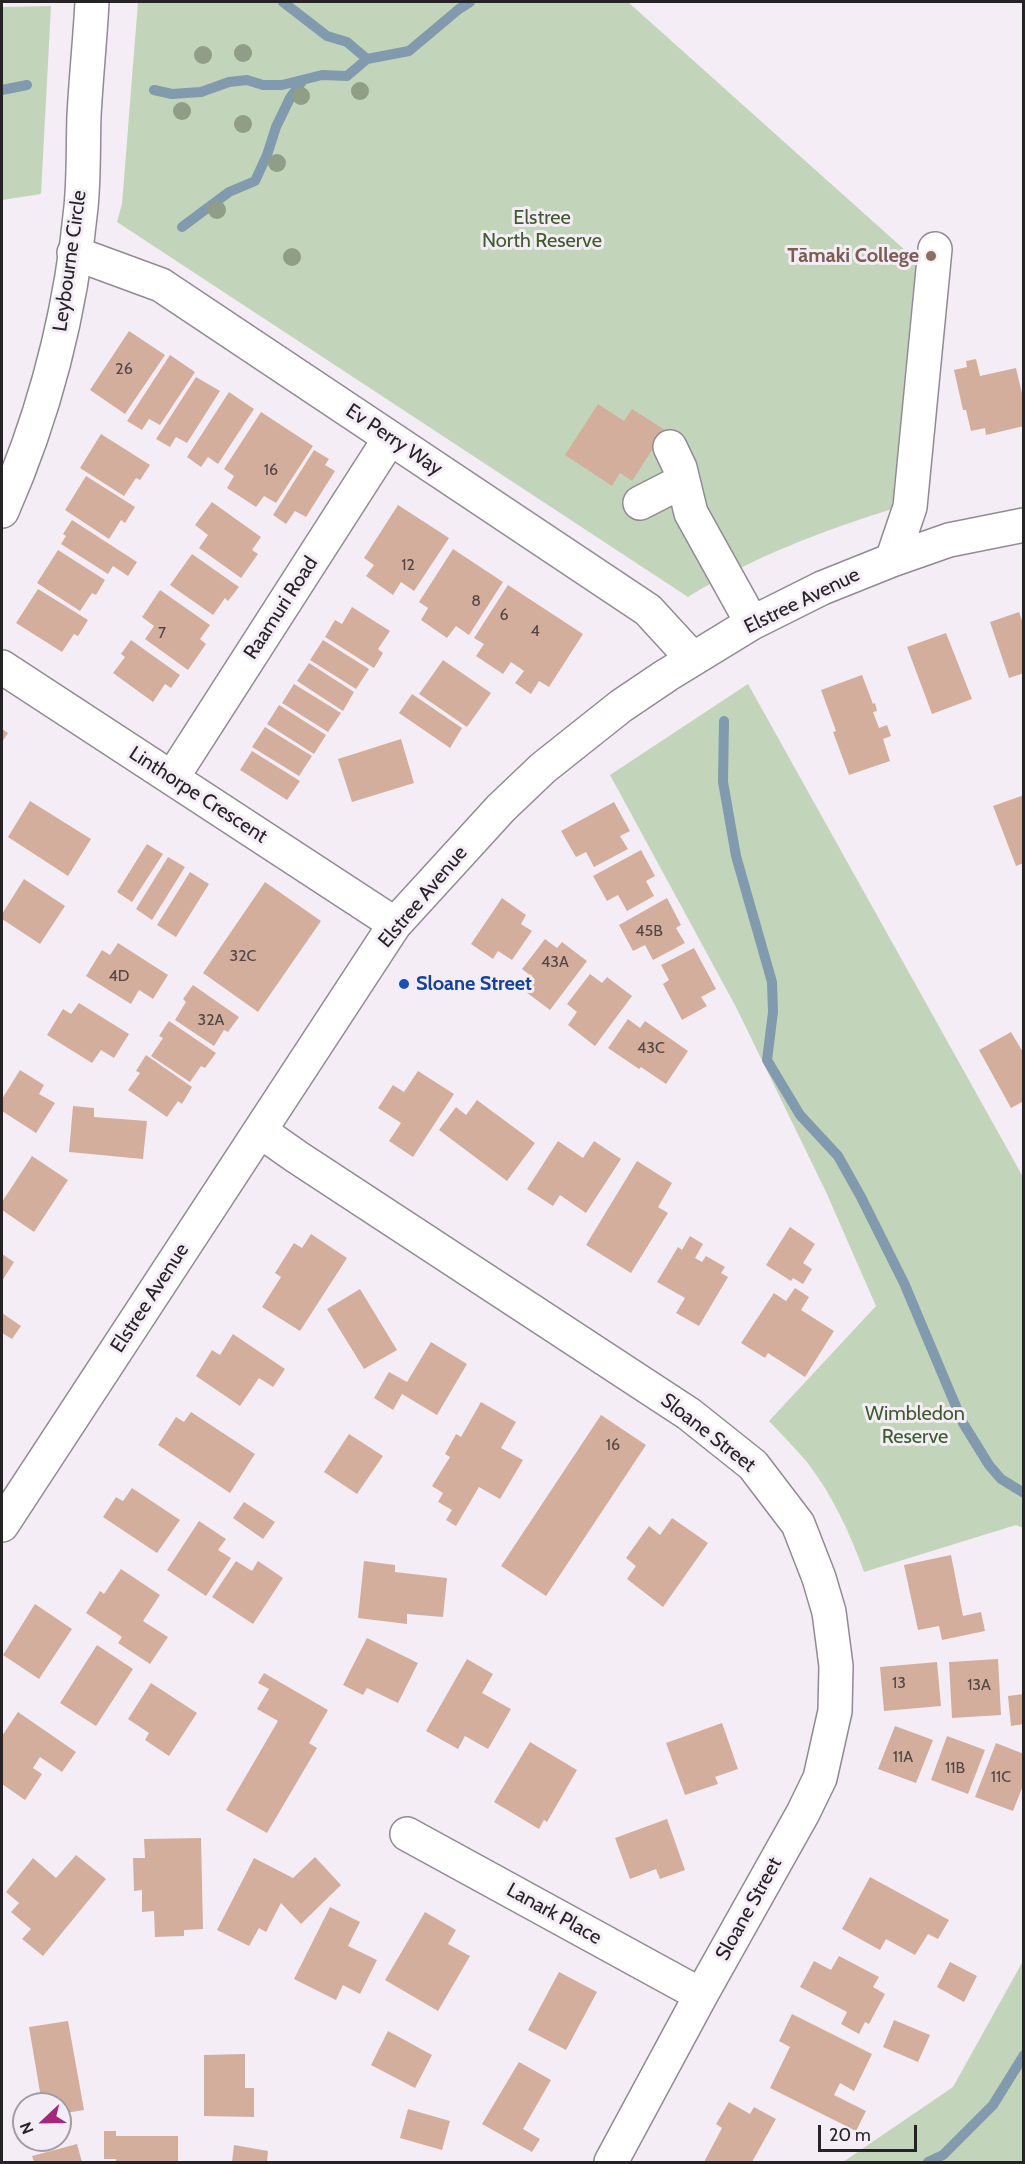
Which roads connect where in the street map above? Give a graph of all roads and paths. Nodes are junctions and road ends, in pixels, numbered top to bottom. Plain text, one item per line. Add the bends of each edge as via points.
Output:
1 (92, 2) edge
2 (935, 249) dead end
3 (74, 253) junction
4 (390, 438) junction
5 (670, 447) dead end
6 (684, 481) junction
7 (640, 503) dead end
8 (2, 511) edge
9 (1023, 525) edge
10 (892, 560) junction
11 (752, 622) junction
12 (693, 659) junction
13 (2, 667) edge
14 (172, 778) junction
15 (395, 924) junction
16 (260, 1131) junction
17 (2, 1525) edge
18 (407, 1834) dead end
19 (701, 1995) junction
20 (611, 2163) edge

1 - 3 street, Leybourne Circle via 81,207
2 - 10 street via 910,507
3 - 4 street, Ev Perry Way via 160,285
3 - 8 street, Leybourne Circle via 48,383
4 - 12 street, Ev Perry Way via 648,610
4 - 14 street, Raamuri Road
5 - 6 street
6 - 7 street
6 - 11 street via 692,513
9 - 10 street, Elstree Avenue via 950,540
10 - 11 street, Elstree Avenue
11 - 12 street, Elstree Avenue
12 - 15 street, Elstree Avenue via 621,706 543,768 464,846
13 - 14 street, Linthorpe Crescent
14 - 15 street, Linthorpe Crescent
15 - 16 street, Elstree Avenue
16 - 17 street, Elstree Avenue
16 - 19 street, Sloane Street via 689,1414 753,1465 798,1524 819,1578 833,1636 836,1666 832,1729 820,1778 803,1813
18 - 19 street, Lanark Place
19 - 20 street, Sloane Street

